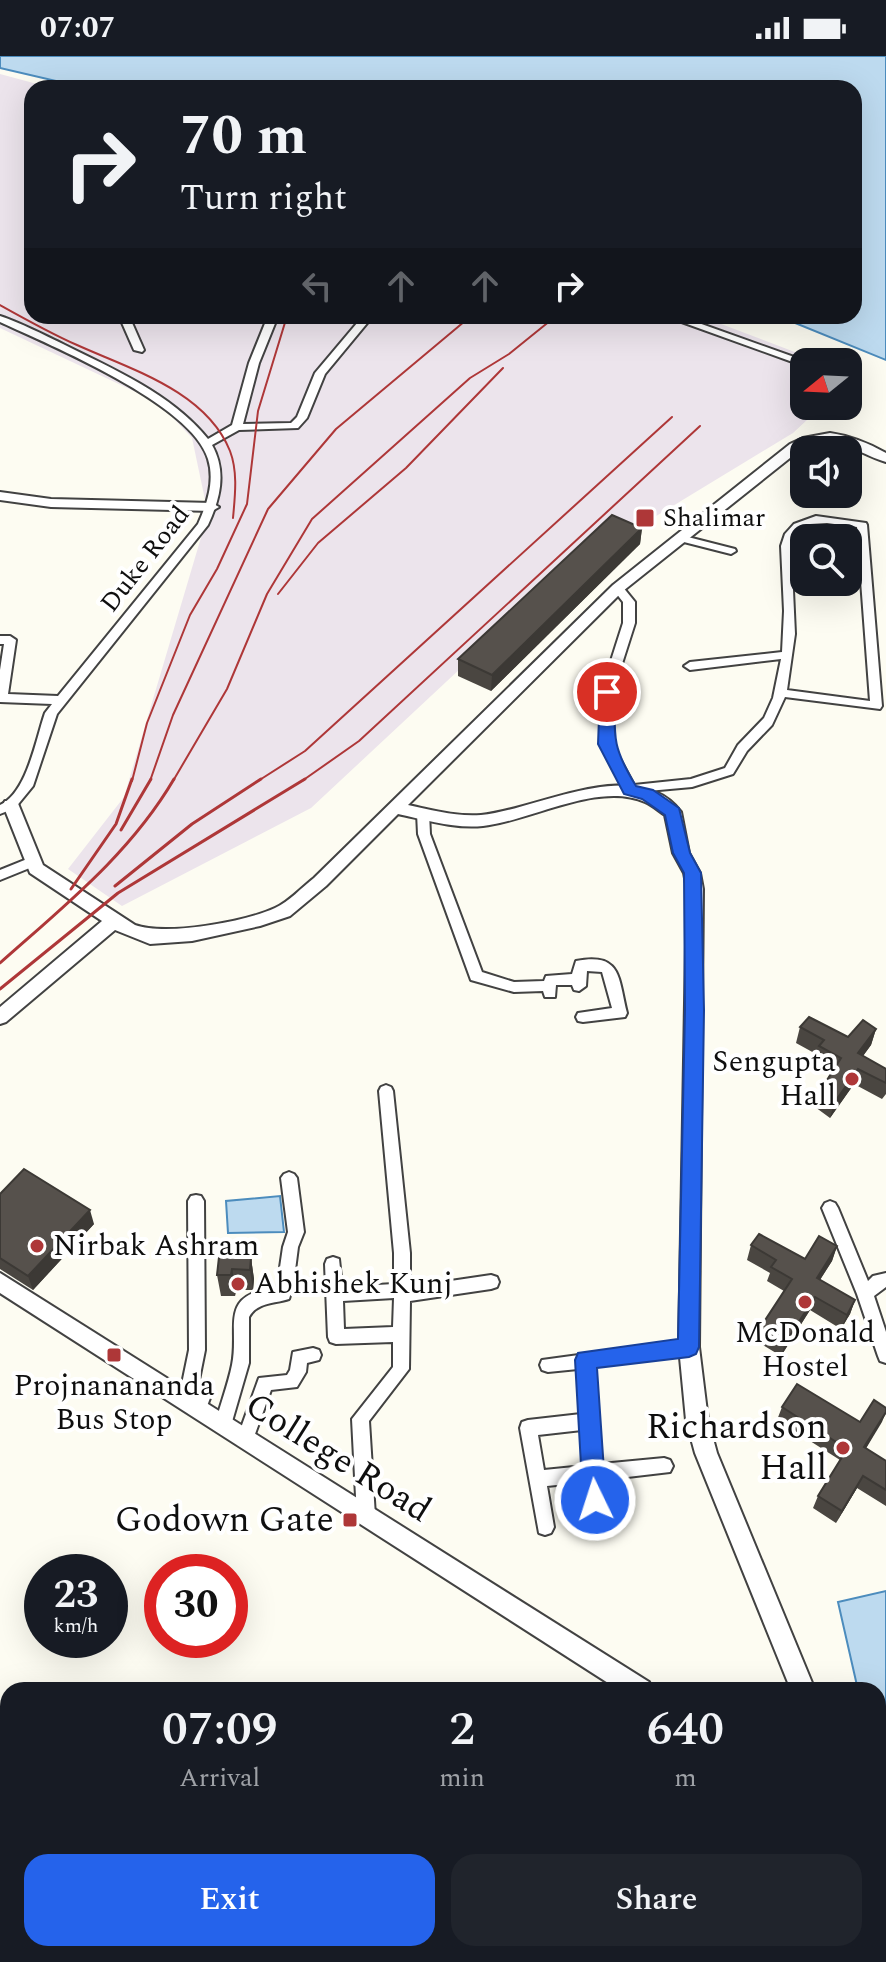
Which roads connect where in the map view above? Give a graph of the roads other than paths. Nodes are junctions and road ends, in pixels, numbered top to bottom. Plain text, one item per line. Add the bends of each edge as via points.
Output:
1 (0, 319) edge
2 (128, 324) edge
3 (270, 324) edge
4 (361, 324) edge
5 (693, 324) edge
6 (139, 350) dead end
7 (790, 358) edge
8 (237, 427) junction
9 (207, 444) junction
10 (886, 458) edge
11 (0, 496) edge
12 (212, 507) junction
13 (680, 538) junction
14 (731, 551) dead end
15 (618, 588) junction
16 (0, 640) edge
17 (787, 655) junction
18 (690, 666) dead end
19 (781, 693) junction
20 (1, 698) edge
21 (62, 700) junction
22 (630, 790) junction
23 (6, 808) edge
24 (395, 808) junction
25 (423, 813) junction
26 (32, 862) junction
27 (0, 875) edge
28 (110, 918) junction
29 (0, 1017) edge
30 (583, 1017) dead end
31 (386, 1091) dead end
32 (289, 1178) dead end
33 (196, 1201) dead end
34 (830, 1208) dead end
35 (333, 1264) dead end
36 (886, 1280) edge
37 (0, 1282) edge
38 (491, 1282) dead end
39 (401, 1293) junction
40 (865, 1294) junction
41 (335, 1295) junction
42 (401, 1334) junction
43 (689, 1347) junction
44 (313, 1355) dead end
45 (886, 1356) edge
46 (586, 1360) junction
47 (548, 1365) dead end
48 (198, 1409) junction
49 (590, 1421) junction
50 (223, 1425) junction
51 (245, 1439) junction
52 (664, 1466) dead end
53 (593, 1472) junction
54 (537, 1479) junction
55 (366, 1516) junction
56 (545, 1527) dead end
57 (596, 1528) dead end
58 (628, 1682) edge
59 (800, 1682) edge

1 - 9 street via 163,401
2 - 6 street
3 - 8 street
4 - 8 street via 320,373 294,426
5 - 7 street
8 - 9 street
9 - 12 street, Duke Road via 216,483
10 - 13 street via 839,436 809,439
11 - 12 street via 51,503
12 - 21 street, Duke Road
13 - 14 street
13 - 15 street
15 - 22 street via 629,602 629,623 607,692 606,744
15 - 24 street
16 - 20 street via 10,640
17 - 18 street
17 - 19 street
17 - 19 street via 790,530 808,521 862,525 876,706
19 - 22 street via 768,722 742,748 729,771 692,783
20 - 21 street
21 - 23 street, Duke Road via 51,713 27,786
22 - 25 street via 549,802 478,821
22 - 43 street via 647,794 673,812 695,889
23 - 26 street
24 - 25 street
24 - 28 street via 284,912 192,934 150,937
25 - 30 street via 424,834 476,976 550,989 551,980 578,983 581,965 608,967 620,1013
26 - 27 street
26 - 28 street via 56,885
28 - 29 street
31 - 39 street
32 - 50 street via 296,1232 286,1286 283,1294 264,1296 245,1307 241,1363
33 - 48 street via 197,1350 190,1384 205,1390
34 - 40 street
35 - 41 street
36 - 40 street
37 - 48 street, College Road
38 - 39 street
39 - 41 street
39 - 42 street
40 - 45 street
41 - 42 street via 336,1337
42 - 55 street via 401,1369 360,1419
43 - 46 street
43 - 59 street via 706,1453
44 - 51 street via 299,1357 291,1382 265,1383
46 - 47 street
46 - 49 street
48 - 50 street, College Road
49 - 53 street
49 - 54 street via 528,1428
50 - 51 street, College Road
51 - 55 street, College Road
52 - 53 street
53 - 54 street
53 - 57 street
54 - 56 street
55 - 58 street, College Road

